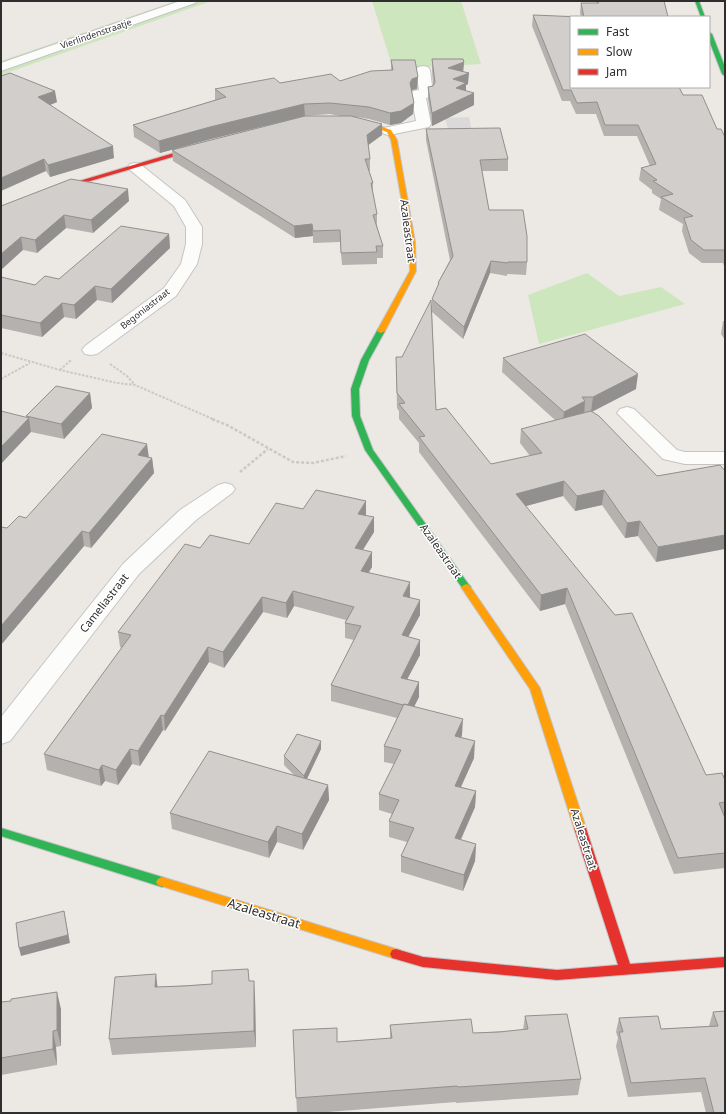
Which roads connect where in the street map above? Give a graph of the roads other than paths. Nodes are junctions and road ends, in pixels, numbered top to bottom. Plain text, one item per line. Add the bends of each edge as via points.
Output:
1 (191, 1) edge
2 (697, 1) edge
3 (703, 16) edge
4 (710, 36) edge
5 (1, 67) edge
6 (423, 70) dead end
7 (725, 74) edge
8 (344, 120) edge
9 (389, 131) junction
10 (209, 145) edge
11 (135, 166) junction
12 (1, 212) edge
13 (91, 350) road end
14 (627, 413) dead end
15 (725, 458) edge
16 (225, 489) road end
17 (1, 735) edge
18 (1, 832) edge
19 (725, 962) edge
20 (626, 970) junction

1 - 5 street, Vierlindenstraatje
2 - 3 street
4 - 7 street
6 - 9 street via 426,94 418,94 424,124
8 - 9 street via 369,124
9 - 20 street, Azaleastraat via 396,149 412,242 413,271 365,360 355,389 356,416 370,450 535,688
10 - 11 street
11 - 12 street via 78,183
11 - 13 street, Begoniastraat via 180,203 194,226 194,244 189,264 170,292
14 - 15 street via 670,455 685,458
16 - 17 street, Cameliastraat via 188,515 131,569
18 - 20 street, Azaleastraat via 423,962 557,975
19 - 20 street, Azaleastraat

